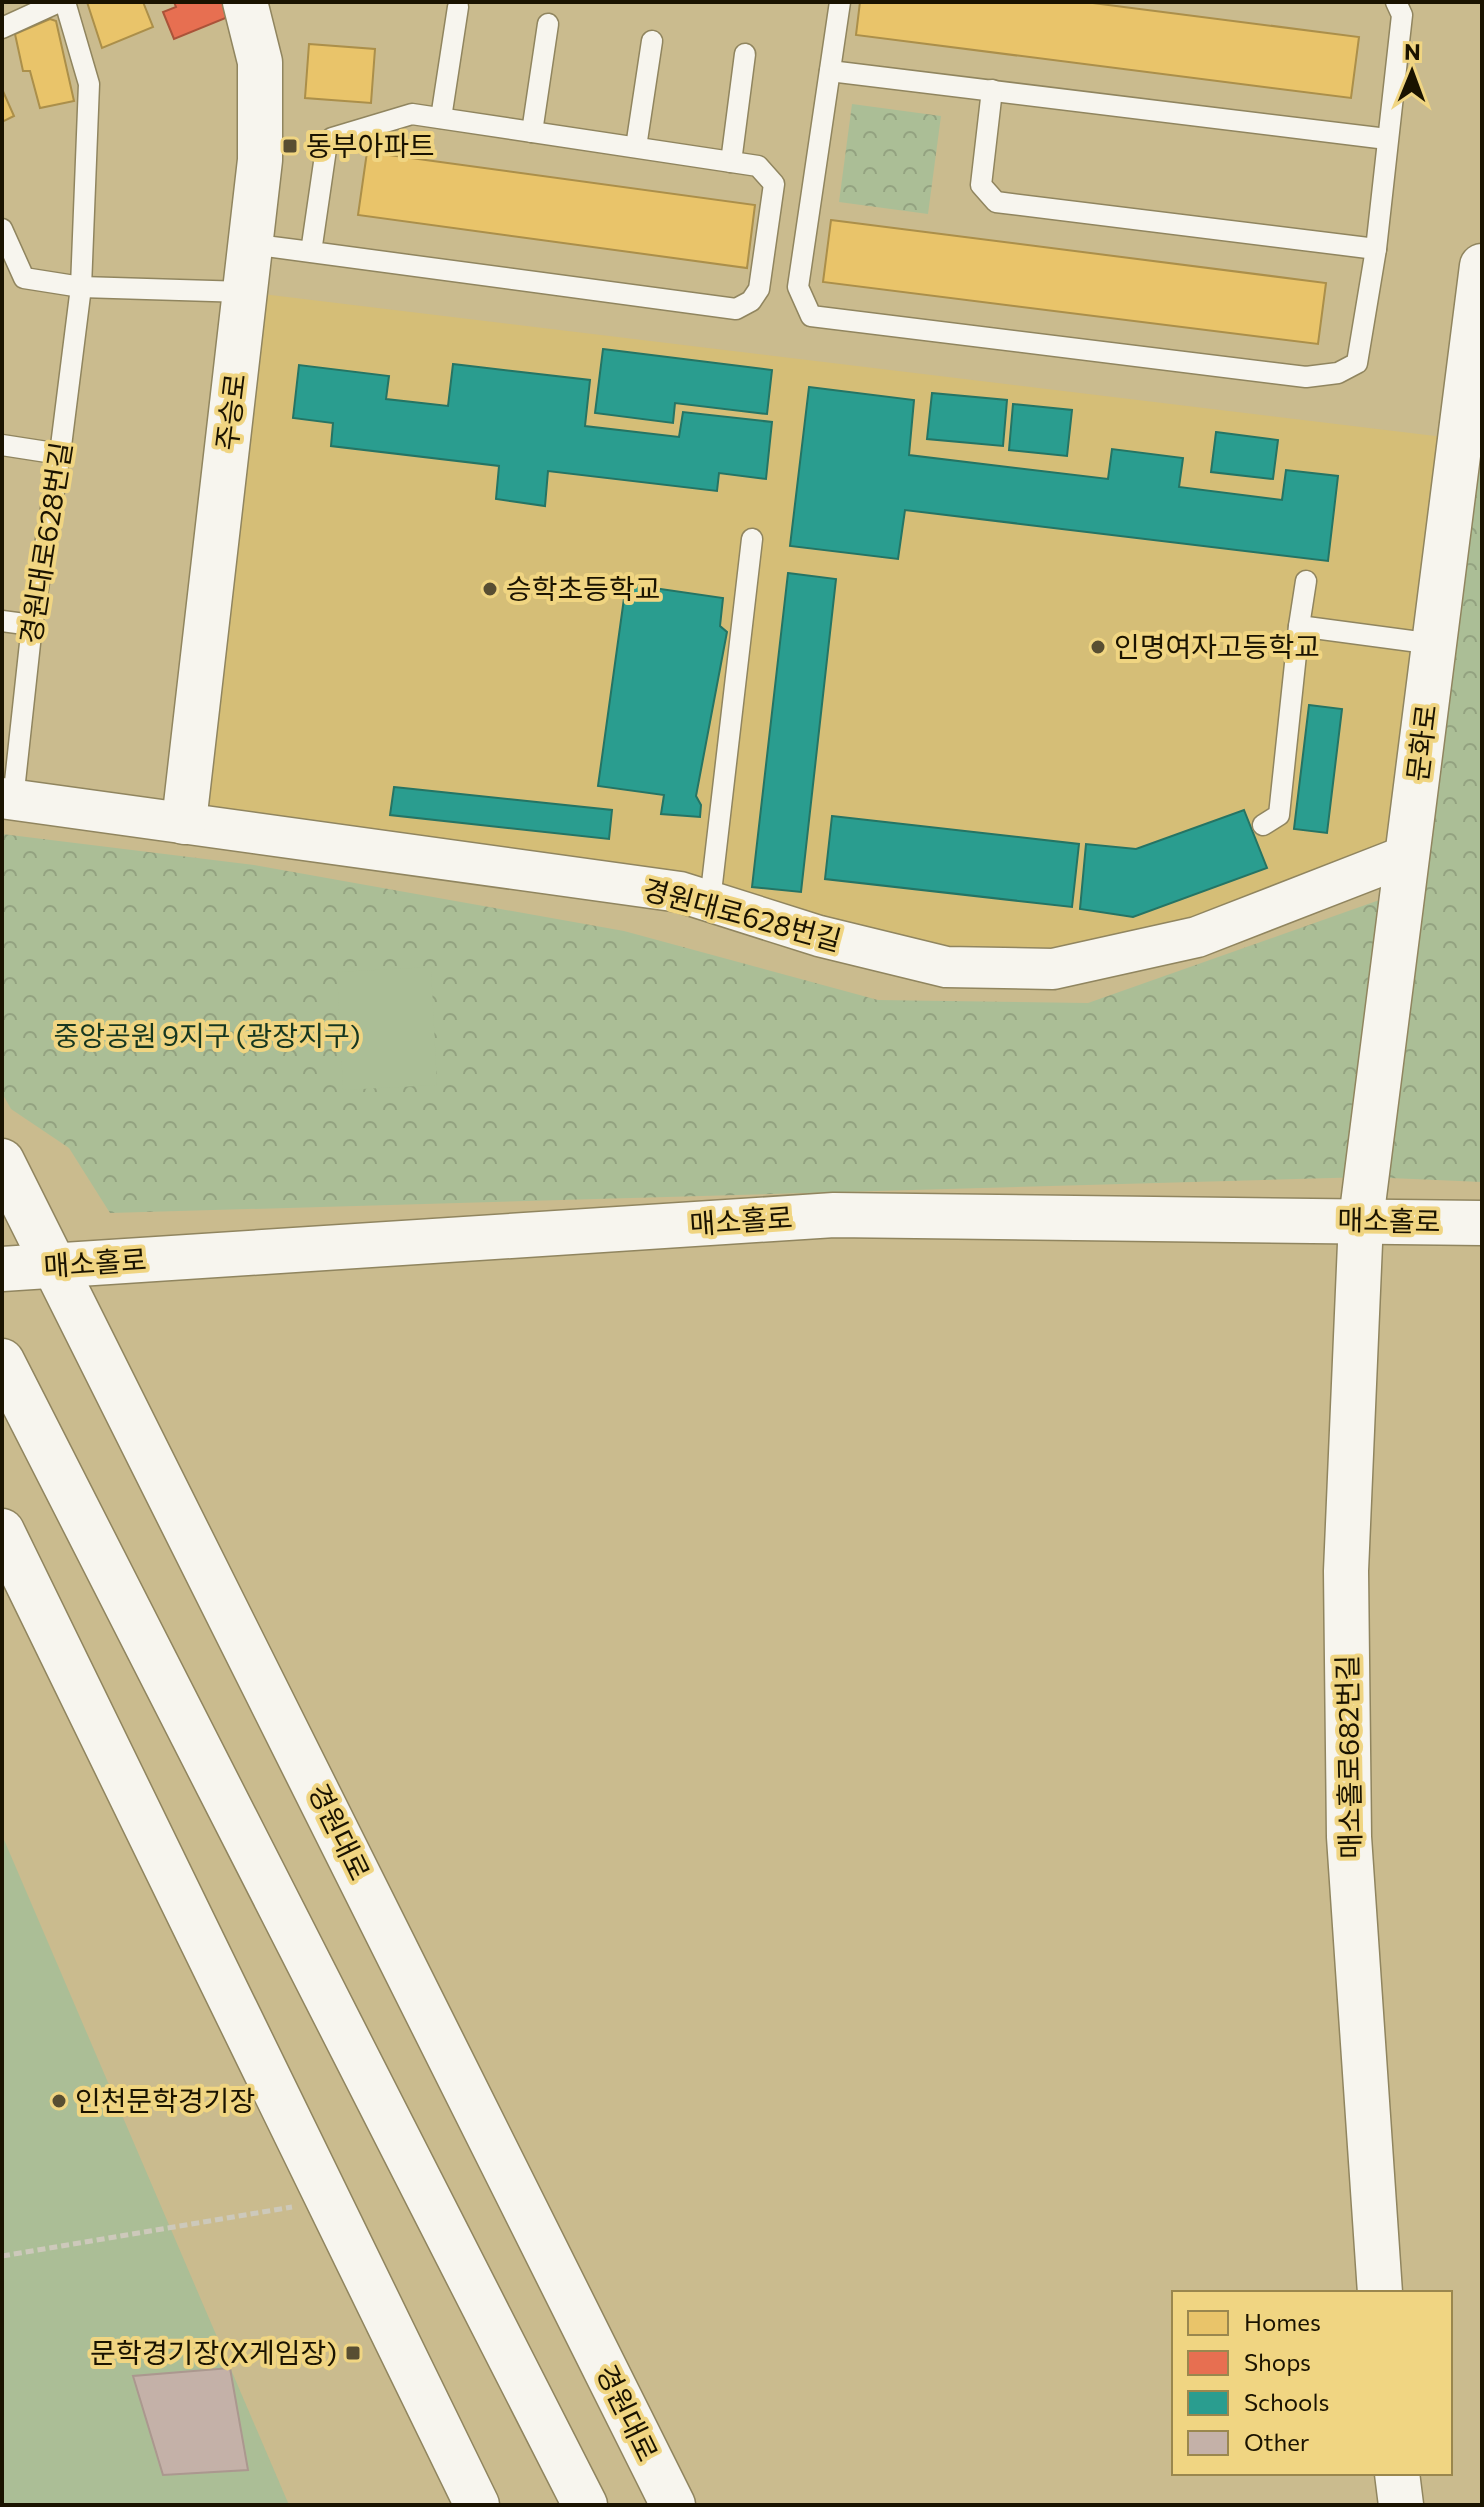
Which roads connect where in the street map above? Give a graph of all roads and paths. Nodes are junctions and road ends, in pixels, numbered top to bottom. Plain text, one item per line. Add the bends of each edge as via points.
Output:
1 (59, 2) edge
2 (65, 2) edge
3 (245, 2) edge
4 (840, 2) edge
5 (1396, 2) edge
6 (458, 7) dead end
7 (548, 24) dead end
8 (2, 28) edge
9 (652, 41) dead end
10 (745, 54) dead end
11 (830, 71) junction
12 (992, 90) junction
13 (441, 118) junction
14 (532, 132) junction
15 (1387, 139) junction
16 (636, 147) junction
17 (731, 162) junction
18 (2, 229) edge
19 (250, 244) junction
20 (1376, 249) junction
21 (311, 252) junction
22 (1482, 266) edge
23 (81, 287) junction
24 (245, 292) junction
25 (1479, 319) edge
26 (2, 445) edge
27 (60, 454) junction
28 (752, 539) dead end
29 (1306, 581) dead end
30 (2, 621) edge
31 (32, 625) junction
32 (1299, 626) junction
33 (1434, 644) junction
34 (8, 799) edge
35 (184, 822) junction
36 (1263, 825) dead end
37 (1408, 855) junction
38 (710, 901) junction
39 (2, 1161) edge
40 (1361, 1220) junction
41 (1482, 1223) edge
42 (57, 1265) junction
43 (2, 1269) edge
44 (2, 1361) edge
45 (2, 1531) edge
46 (329, 2201) junction
47 (2, 2256) edge
48 (1380, 2291) edge
49 (1397, 2475) edge
50 (477, 2505) edge
51 (585, 2505) edge
52 (673, 2505) edge
53 (1401, 2505) edge

1 - 8 lane
2 - 23 lane, 경원대로628번길 via 89,84
3 - 19 main road, 주승로 via 260,62 260,160
4 - 11 lane
5 - 15 lane via 1402,15
6 - 13 lane
7 - 14 lane
9 - 16 lane
10 - 17 lane
11 - 12 lane
11 - 20 lane via 798,287 811,316 1306,377 1338,373 1357,363
12 - 15 lane
12 - 20 lane via 981,185 996,202
13 - 14 lane
13 - 21 lane via 412,114 332,138
14 - 16 lane
15 - 20 lane
16 - 17 lane
17 - 21 lane via 758,166 774,184 759,289 736,309
18 - 23 lane via 24,278
19 - 21 lane
19 - 24 main road, 주승로
22 - 25 main road, 문화로
23 - 24 lane
23 - 27 lane, 경원대로628번길
24 - 35 main road, 주승로
25 - 33 main road, 문화로
26 - 27 lane
27 - 31 lane, 경원대로628번길
28 - 38 lane
29 - 32 lane
30 - 31 lane
31 - 34 lane, 경원대로628번길
32 - 33 lane
32 - 36 lane via 1279,815
33 - 37 main road, 문화로
34 - 35 street, 경원대로628번길
35 - 38 street, 경원대로628번길 via 680,892
37 - 38 street, 경원대로628번길 via 1197,937 1053,969 946,967 819,936
37 - 40 main road, 문화로
39 - 42 main road, 경원대로
40 - 41 main road, 매소홀로
40 - 42 main road, 매소홀로 via 834,1215
40 - 48 main road, 매소홀로682번길 via 1346,1571 1349,1837
42 - 43 main road, 매소홀로
42 - 52 main road, 경원대로
44 - 51 main road
45 - 46 main road
46 - 47 path
46 - 50 main road
49 - 53 main road

